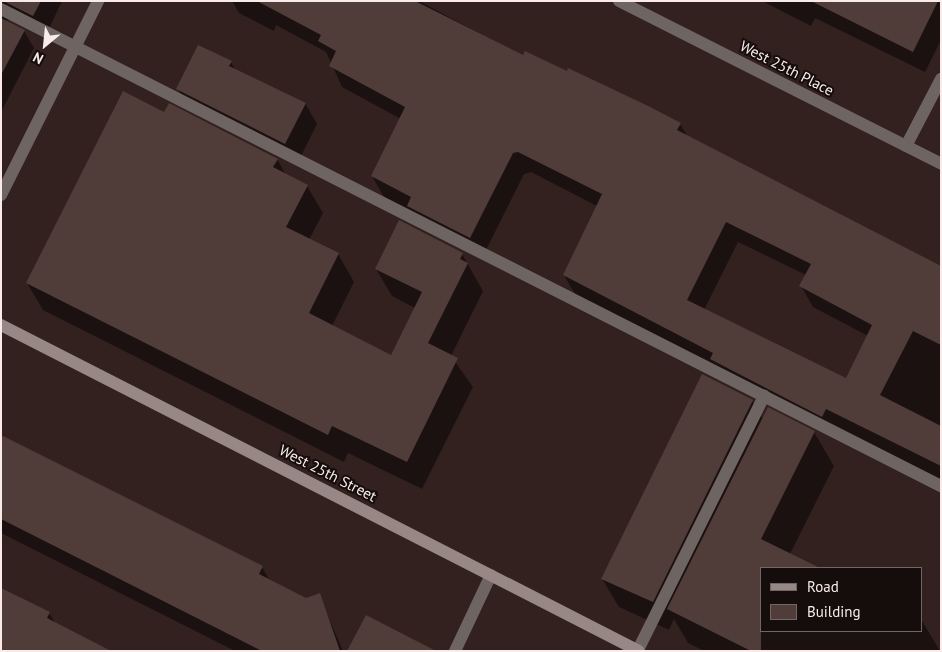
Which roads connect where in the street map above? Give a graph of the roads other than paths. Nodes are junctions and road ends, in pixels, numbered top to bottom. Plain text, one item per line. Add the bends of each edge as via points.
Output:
1 (98, 1) edge
2 (619, 1) edge
3 (1, 9) edge
4 (76, 46) junction
5 (941, 78) edge
6 (906, 146) junction
7 (941, 164) edge
8 (1, 195) edge
9 (1, 325) edge
10 (764, 396) junction
11 (941, 486) edge
12 (491, 575) junction
13 (455, 651) edge
14 (639, 651) edge

1 - 4 street
2 - 6 street, West 25th Place
3 - 4 street
4 - 8 street
4 - 10 street
5 - 6 street
6 - 7 street, West 25th Place
9 - 12 street, West 25th Street
10 - 11 street
10 - 14 street
12 - 13 street
12 - 14 street, West 25th Street

